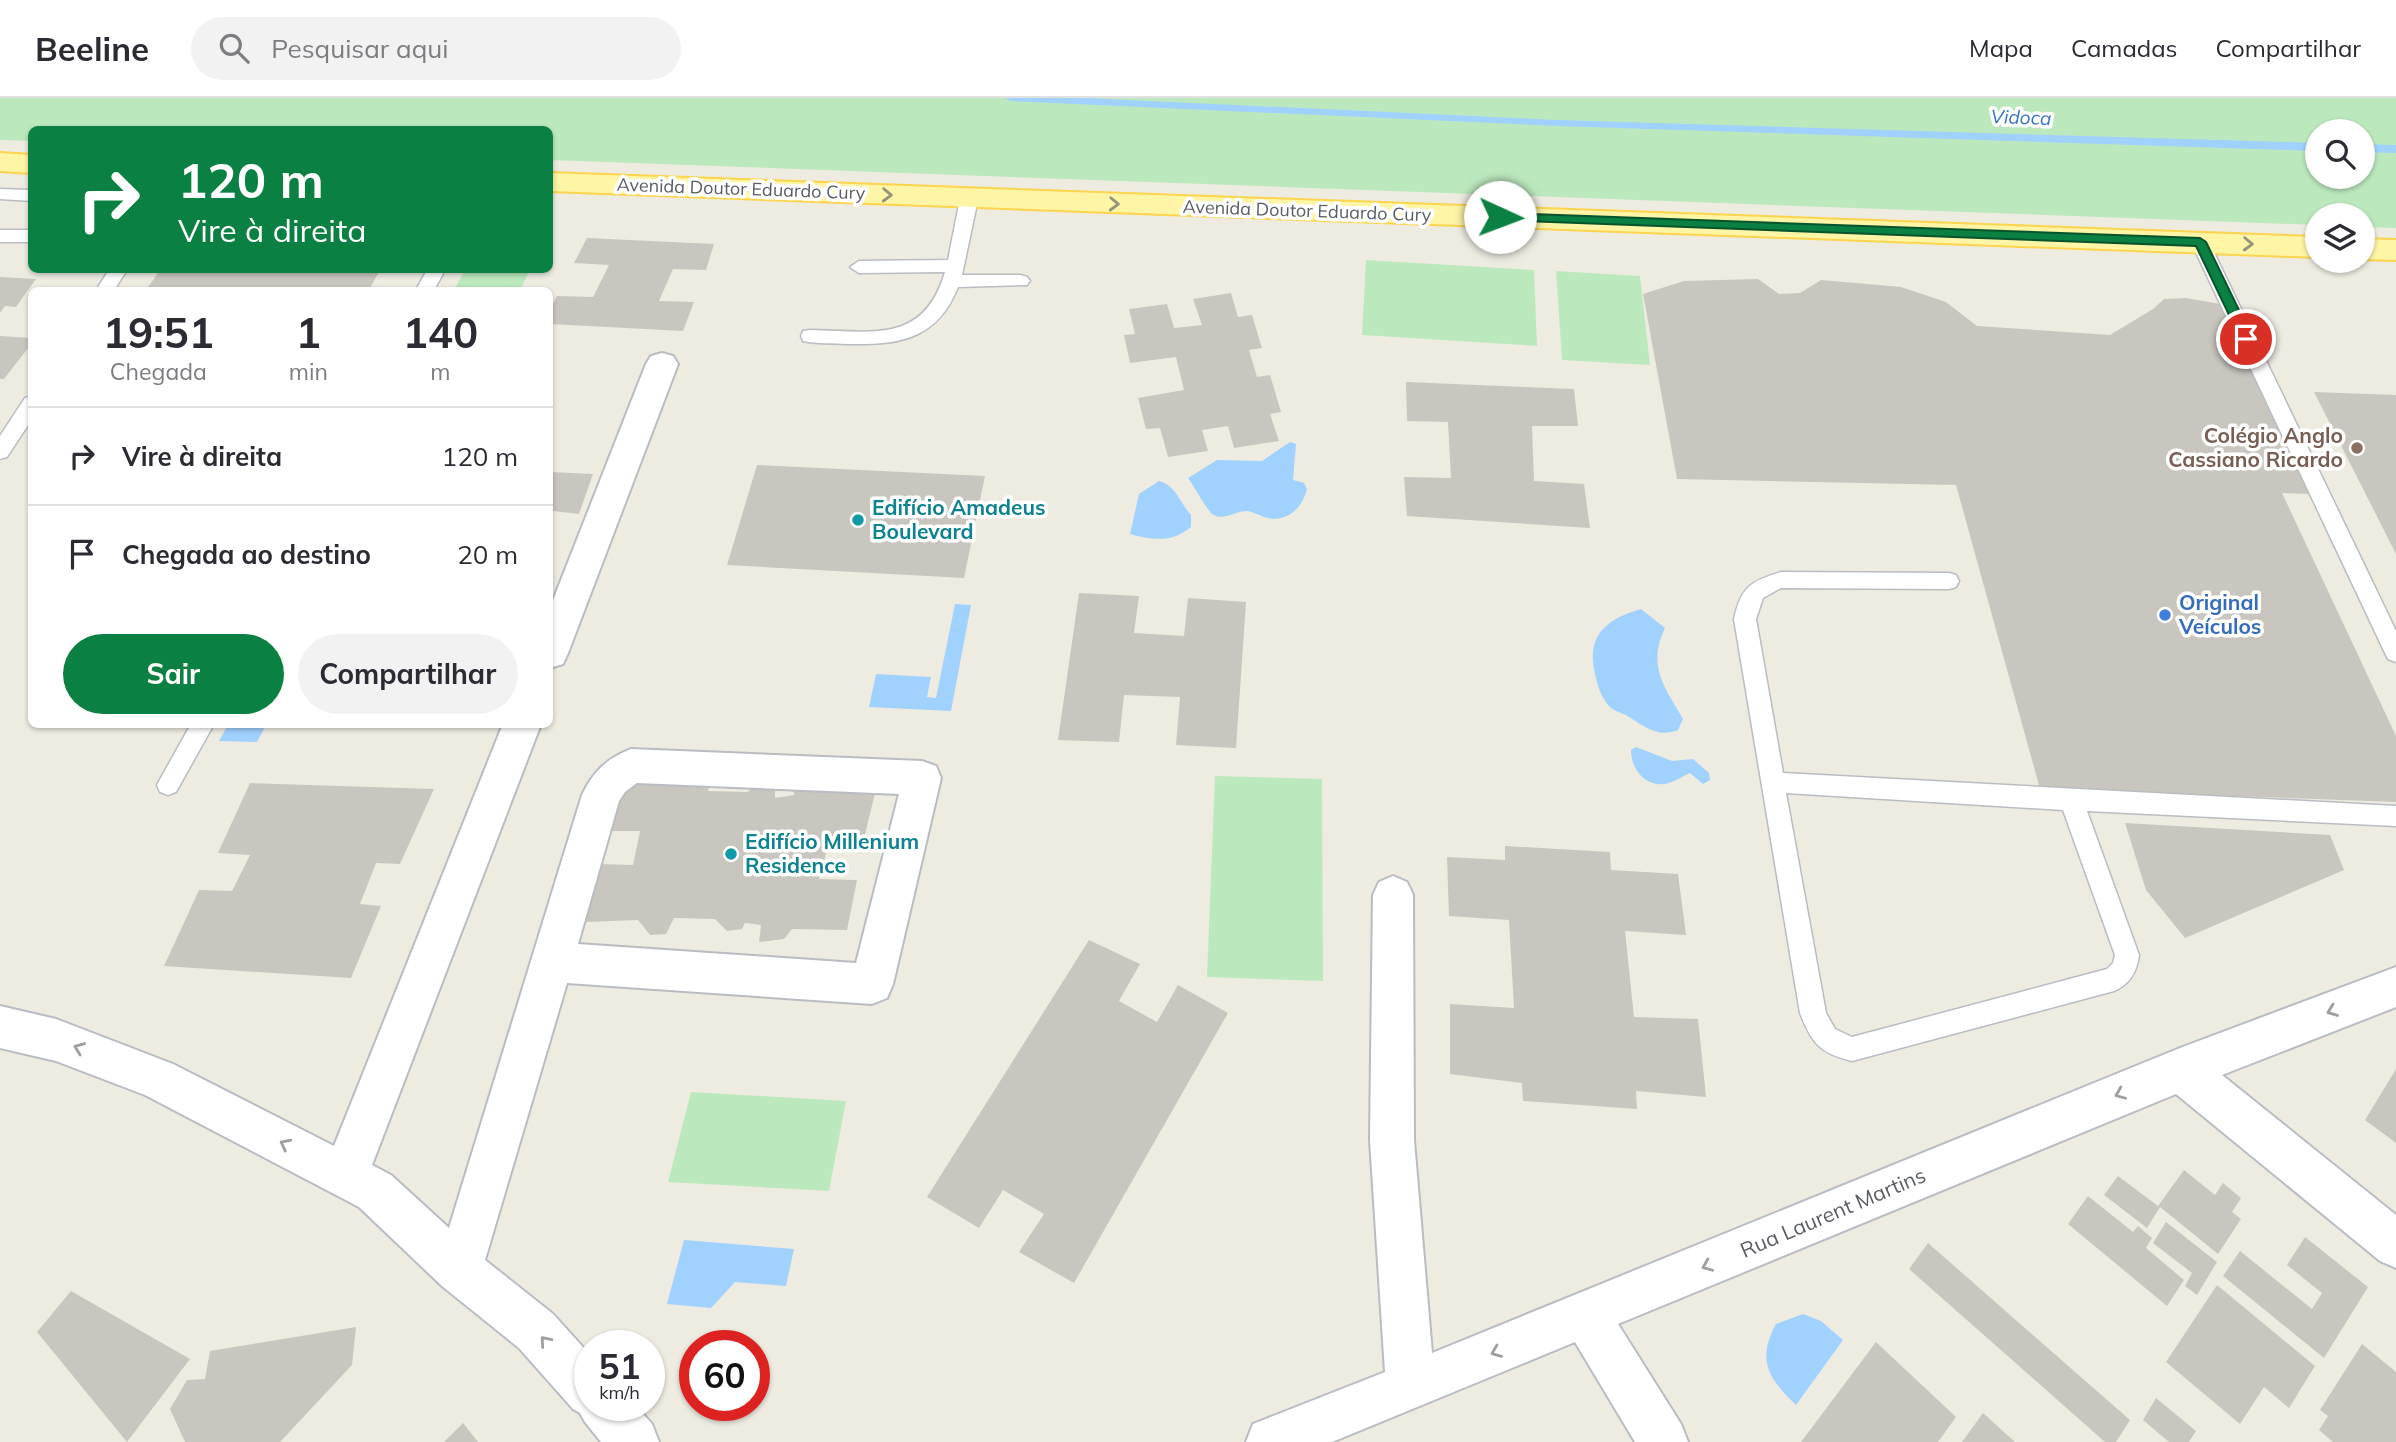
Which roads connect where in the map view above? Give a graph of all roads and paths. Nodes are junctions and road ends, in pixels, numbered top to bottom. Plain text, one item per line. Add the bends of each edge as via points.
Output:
1 (0, 162) edge
2 (28, 164) edge
3 (553, 182) edge
4 (0, 194) edge
5 (28, 196) edge
6 (969, 199) junction
7 (0, 236) edge
8 (28, 236) edge
9 (2200, 242) junction
10 (2305, 246) edge
11 (2375, 249) edge
12 (2396, 250) edge
13 (859, 268) dead end
14 (954, 274) junction
15 (1021, 281) dead end
16 (810, 336) dead end
17 (662, 364) dead end
18 (28, 409) edge
19 (0, 452) edge
20 (1949, 581) dead end
21 (553, 645) edge
22 (2396, 653) edge
23 (201, 728) edge
24 (520, 728) edge
25 (1775, 782) junction
26 (168, 785) dead end
27 (2070, 800) junction
28 (2396, 816) edge
29 (1393, 895) dead end
30 (552, 962) junction
31 (2396, 987) edge
32 (0, 1027) edge
33 (2180, 1069) junction
34 (345, 1175) junction
35 (2396, 1245) edge
36 (459, 1269) junction
37 (1586, 1316) junction
38 (574, 1374) edge
39 (1410, 1387) junction
40 (615, 1421) edge
41 (634, 1442) edge
42 (1271, 1442) edge
43 (1663, 1442) edge

1 - 2 main road
3 -> 6 main road, Avenida Doutor Eduardo Cury
4 - 5 lane
6 -> 9 main road, Avenida Doutor Eduardo Cury
6 - 14 lane
7 - 8 lane
9 -> 10 main road, Avenida Doutor Eduardo Cury
9 - 22 lane
11 - 12 main road
13 - 14 lane
14 - 15 lane
14 - 16 lane via 937,310 909,333
17 - 21 street
18 - 19 lane
20 - 25 lane via 1781,579 1760,586 1749,599 1745,619
23 - 26 lane
24 - 34 street
25 - 27 lane
25 - 27 lane via 1813,1013 1820,1032 1833,1044 1852,1049 2063,994 2121,974 2127,955
27 - 28 lane
29 - 39 street via 1392,1140
30 - 30 street via 601,795 611,780 631,766 922,778 872,984
30 - 36 street
31 -> 33 street, Rua Laurent Martins
34 -> 32 street via 158,1079 56,1040
33 - 35 street
33 -> 37 street, Rua Laurent Martins
34 - 36 street via 375,1191
38 -> 36 street via 536,1331
37 -> 39 street, Rua Laurent Martins
37 - 43 street
39 - 42 street, Rua Laurent Martins
40 - 41 street

